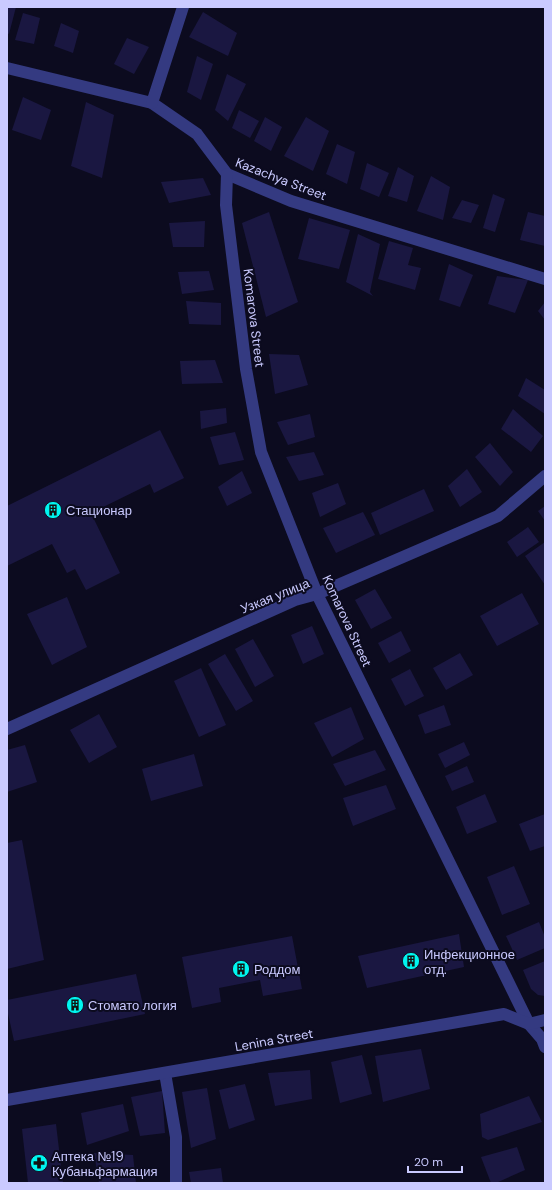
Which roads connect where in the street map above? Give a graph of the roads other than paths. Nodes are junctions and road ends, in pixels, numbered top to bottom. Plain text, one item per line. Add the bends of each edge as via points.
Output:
1 (184, 7) edge
2 (7, 68) edge
3 (152, 103) junction
4 (227, 174) junction
5 (545, 278) edge
6 (545, 476) edge
7 (317, 594) junction
8 (7, 729) edge
9 (545, 1020) edge
10 (529, 1024) junction
11 (545, 1047) edge
12 (165, 1073) junction
13 (7, 1100) edge
14 (176, 1183) edge

1 - 3 street
2 - 3 street, Kazachya Street
3 - 4 street, Kazachya Street via 197,134
4 - 5 street, Kazachya Street via 291,201
4 - 7 street, Komarova Street via 226,205 245,361 261,452
6 - 7 street, Узкая улица via 498,516
7 - 8 street, Узкая улица via 295,600
7 - 10 street, Komarova Street
9 - 10 street
10 - 11 street, Komarova Street via 542,1039
10 - 12 street, Lenina Street via 504,1014
12 - 13 street, Lenina Street
12 - 14 street via 176,1137

